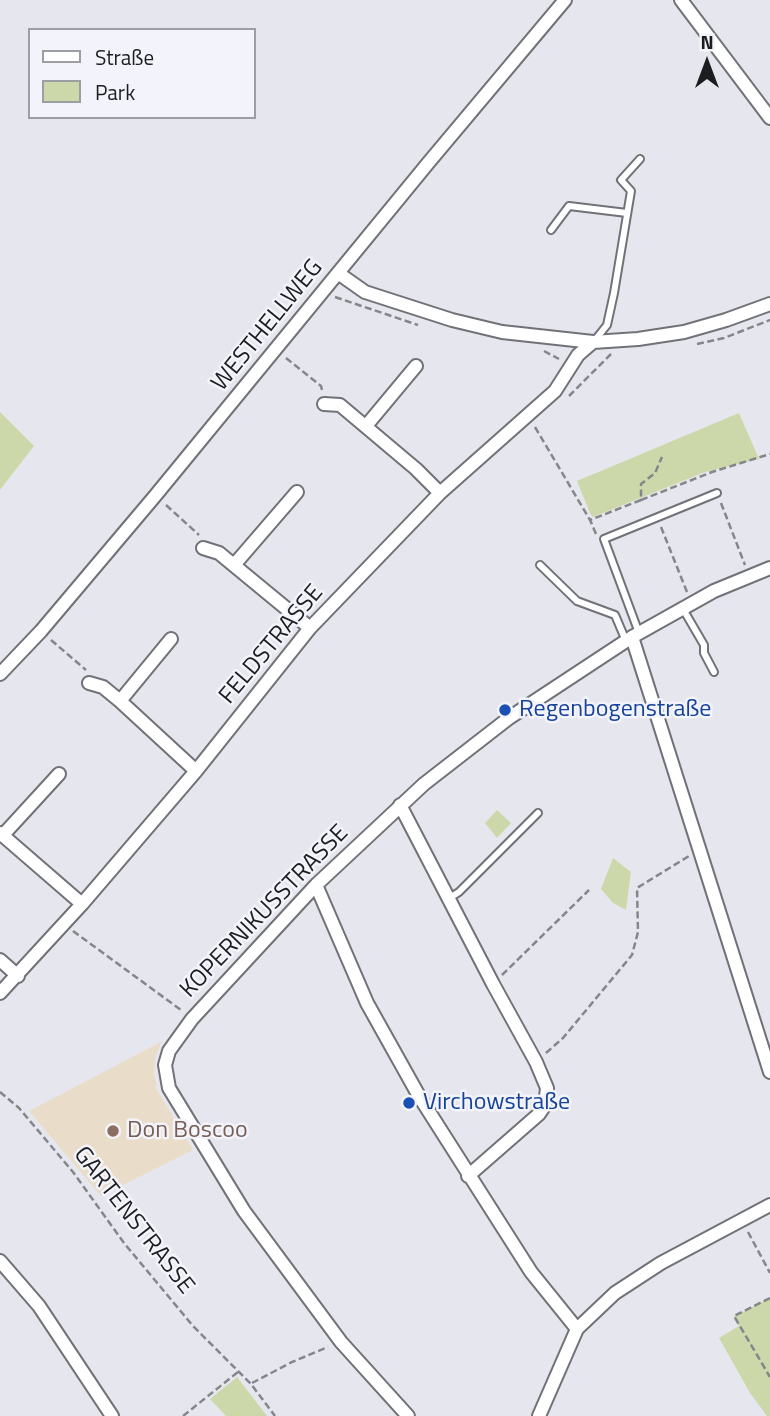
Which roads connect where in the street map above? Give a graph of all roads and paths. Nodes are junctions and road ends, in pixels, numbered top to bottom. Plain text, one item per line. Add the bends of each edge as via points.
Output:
1 (565, 0) edge
2 (681, 0) edge
3 (770, 118) edge
4 (640, 159) dead end
5 (627, 213) junction
6 (551, 230) dead end
7 (338, 273) junction
8 (770, 304) edge
9 (770, 320) edge
10 (593, 342) junction
11 (698, 344) dead end
12 (276, 350) junction
13 (617, 351) dead end
14 (416, 366) dead end
15 (562, 401) dead end
16 (324, 404) joint
17 (527, 415) junction
18 (366, 426) junction
19 (770, 454) edge
20 (662, 457) dead end
21 (297, 492) dead end
22 (440, 493) junction
23 (717, 493) joint
24 (155, 496) junction
25 (641, 500) junction
26 (657, 517) junction
27 (590, 520) junction
28 (604, 539) junction
29 (203, 548) joint
30 (234, 565) junction
31 (540, 565) dead end
32 (770, 568) edge
33 (749, 576) junction
34 (688, 606) junction
35 (310, 628) junction
36 (41, 631) junction
37 (632, 637) junction
38 (171, 639) dead end
39 (714, 672) dead end
40 (0, 674) edge
41 (89, 683) joint
42 (120, 701) junction
43 (196, 771) junction
44 (59, 774) dead end
45 (400, 805) junction
46 (538, 813) dead end
47 (1, 834) edge
48 (699, 849) junction
49 (316, 885) junction
50 (589, 890) dead end
51 (449, 899) junction
52 (82, 904) junction
53 (65, 923) junction
54 (0, 960) edge
55 (18, 976) junction
56 (492, 984) junction
57 (0, 993) edge
58 (192, 1019) junction
59 (536, 1062) junction
60 (770, 1072) edge
61 (0, 1092) edge
62 (468, 1176) junction
63 (770, 1205) edge
64 (742, 1220) junction
65 (0, 1261) edge
66 (770, 1273) edge
67 (770, 1298) edge
68 (577, 1329) junction
69 (341, 1342) junction
70 (239, 1371) junction
71 (770, 1377) edge
72 (251, 1384) junction
73 (112, 1416) edge
74 (183, 1416) edge
75 (275, 1416) edge
76 (408, 1416) edge
77 (539, 1416) edge

1 - 7 street, WESTHELLWEG
2 - 3 street
4 - 5 lane via 621,180 631,191
5 - 6 lane via 569,205
5 - 10 lane via 607,325
7 - 10 street via 365,292 465,324
7 - 12 street, WESTHELLWEG
8 - 10 street via 684,332
9 - 11 path
10 - 17 street, FELDSTRASSE via 578,355 555,391
12 - 16 path via 321,386
12 - 24 street, WESTHELLWEG
13 - 15 path
14 - 18 street
16 - 18 street via 340,405
17 - 22 street, FELDSTRASSE
17 - 27 path
18 - 22 street
19 - 25 path
20 - 25 path via 655,472 641,484
21 - 30 street
22 - 35 street, FELDSTRASSE
23 - 26 lane
23 - 33 path
24 - 29 path via 198,532
24 - 36 street, WESTHELLWEG
25 - 27 path
26 - 28 lane
26 - 34 path
27 - 28 path via 597,537
28 - 37 lane
29 - 30 street
30 - 35 street
31 - 37 lane via 577,601 615,615
32 - 33 street, KOPERNIKUSSTRASSE
33 - 34 street, KOPERNIKUSSTRASSE
34 - 37 street, KOPERNIKUSSTRASSE
34 - 39 lane
35 - 43 street, FELDSTRASSE
36 - 40 street, WESTHELLWEG
36 - 41 path via 86,668
37 - 45 street, KOPERNIKUSSTRASSE via 509,718
37 - 48 street
38 - 42 street
41 - 42 street via 103,687
42 - 43 street
43 - 52 street, FELDSTRASSE
44 - 47 street
45 - 49 street, KOPERNIKUSSTRASSE
45 - 51 street
46 - 51 lane
47 - 52 street
48 - 59 path via 637,888 638,932 632,955 563,1038
48 - 60 street
49 - 58 street, KOPERNIKUSSTRASSE
49 - 62 street via 367,1003
50 - 56 path
51 - 56 street
52 - 53 street, FELDSTRASSE
53 - 55 street, FELDSTRASSE
53 - 58 path
54 - 55 street
55 - 57 street, FELDSTRASSE
56 - 59 street
58 - 69 street, KOPERNIKUSSTRASSE via 169,1051 165,1065 169,1088 244,1210
59 - 62 street via 547,1088 545,1105 533,1121
61 - 70 path, GARTENSTRASSE via 73,1172 193,1326
62 - 68 street via 531,1272
63 - 64 street
64 - 66 path
64 - 68 street via 615,1293
65 - 73 street via 39,1306
67 - 71 path via 734,1316
68 - 77 street
69 - 72 path
69 - 76 street, KOPERNIKUSSTRASSE
70 - 72 path, GARTENSTRASSE
70 - 74 path
72 - 75 path, GARTENSTRASSE

